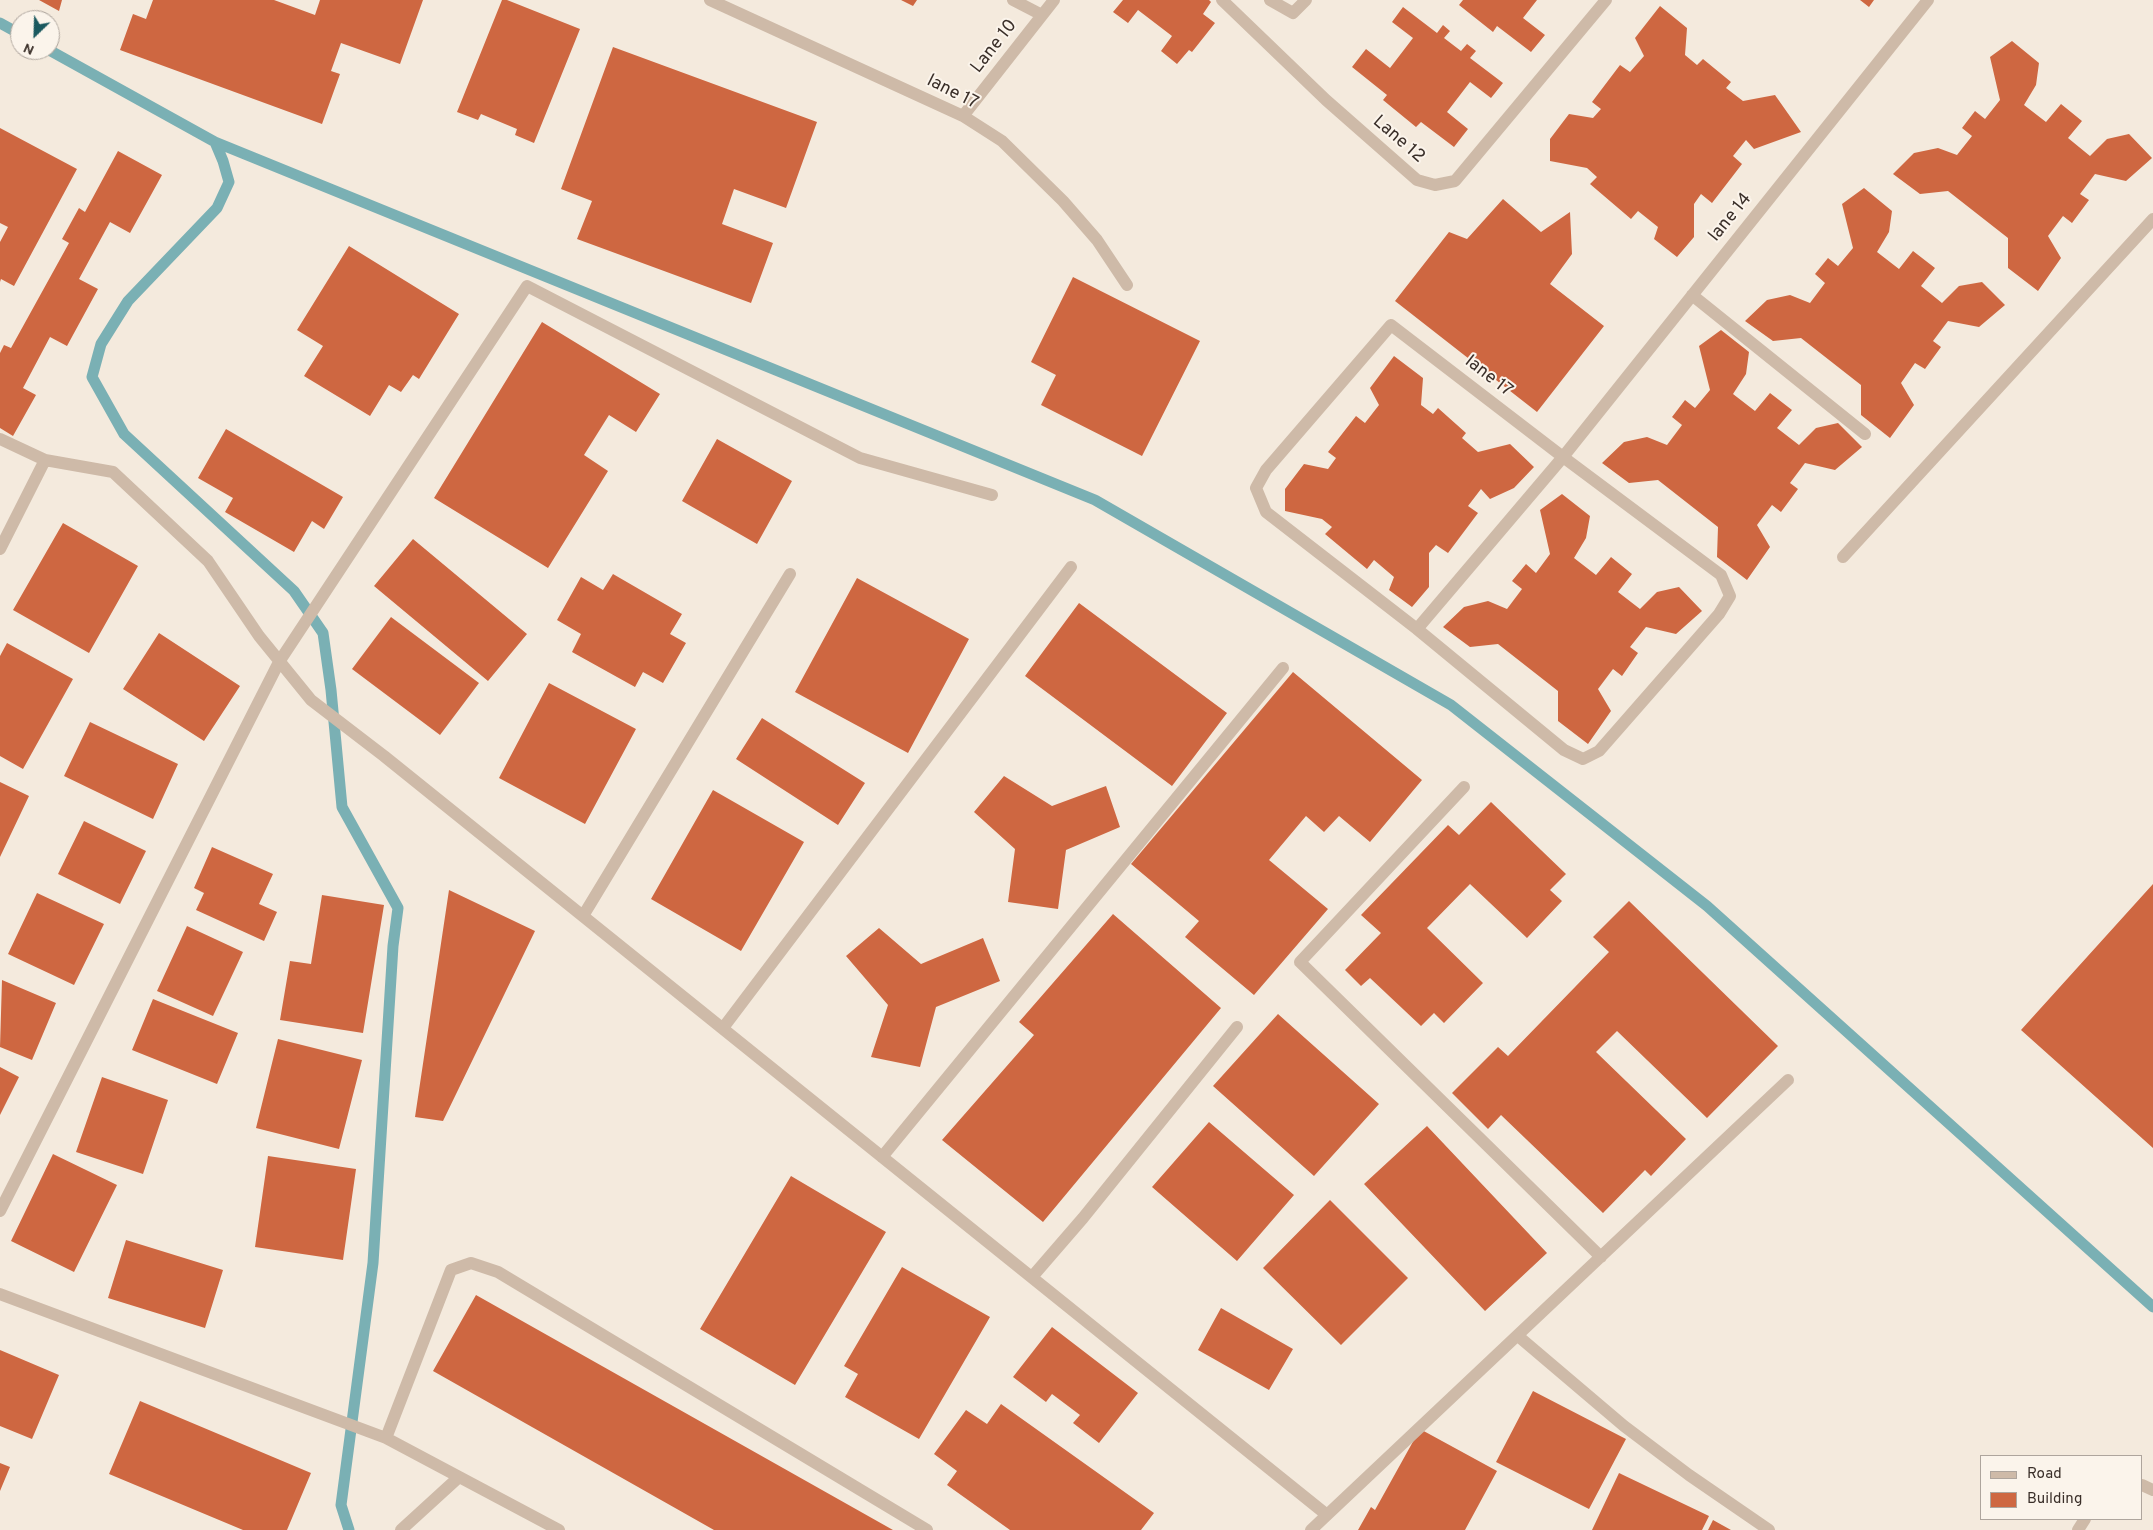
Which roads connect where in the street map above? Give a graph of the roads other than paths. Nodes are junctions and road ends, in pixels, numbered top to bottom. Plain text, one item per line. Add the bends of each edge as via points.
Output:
1 (710, 0) edge
2 (1013, 0) edge
3 (1054, 0) edge
4 (1222, 0) edge
5 (1270, 0) edge
6 (1306, 0) edge
7 (1606, 0) edge
8 (1928, 0) edge
9 (1042, 15) junction
10 (963, 116) junction
11 (2153, 219) edge
12 (1127, 285) dead end
13 (1692, 296) junction
14 (1865, 434) dead end
15 (0, 439) edge
16 (1563, 457) junction
17 (45, 460) junction
18 (992, 496) dead end
19 (0, 549) edge
20 (1843, 557) dead end
21 (1071, 567) dead end
22 (790, 574) dead end
23 (1417, 630) junction
24 (279, 662) junction
25 (1283, 668) dead end
26 (1464, 787) dead end
27 (583, 916) junction
28 (1237, 1027) dead end
29 (722, 1028) junction
30 (1788, 1080) dead end
31 (882, 1157) junction
32 (0, 1211) edge
33 (1601, 1257) junction
34 (1032, 1277) junction
35 (0, 1294) edge
36 (1518, 1336) junction
37 (386, 1438) junction
38 (459, 1477) junction
39 (1328, 1514) junction
40 (401, 1530) edge
41 (559, 1530) edge
42 (927, 1530) edge
43 (1311, 1530) edge
44 (1769, 1530) edge

1 - 10 street, lane 17
2 - 9 street
3 - 9 street, Lane 10
4 - 7 street, Lane 12 via 1326,100 1417,180 1434,185 1455,181
5 - 6 street via 1293,13
8 - 13 street, lane 14
9 - 10 street, Lane 10
10 - 12 street, lane 17 via 1002,141 1063,201 1097,240
11 - 20 street
13 - 14 street
13 - 16 street, lane 14
15 - 17 street
16 - 23 street, lane 14
16 - 23 street, lane 17 via 1391,325 1266,470 1256,488 1266,512
16 - 23 street, lane 17 via 1720,575 1730,596 1719,614 1599,751 1583,759 1564,750
17 - 19 street
17 - 24 street via 113,472 208,561
18 - 24 street via 860,458 527,286
21 - 29 street
22 - 27 street
24 - 27 street via 311,700
24 - 32 street
25 - 31 street
26 - 33 street via 1300,962
27 - 29 street
28 - 34 street
29 - 31 street
30 - 33 street
31 - 34 street
33 - 36 street
34 - 39 street
35 - 37 street
36 - 39 street
36 - 44 street via 1624,1426
37 - 38 street
37 - 42 street via 450,1270 471,1264 498,1272
38 - 40 street
38 - 41 street
39 - 43 street

